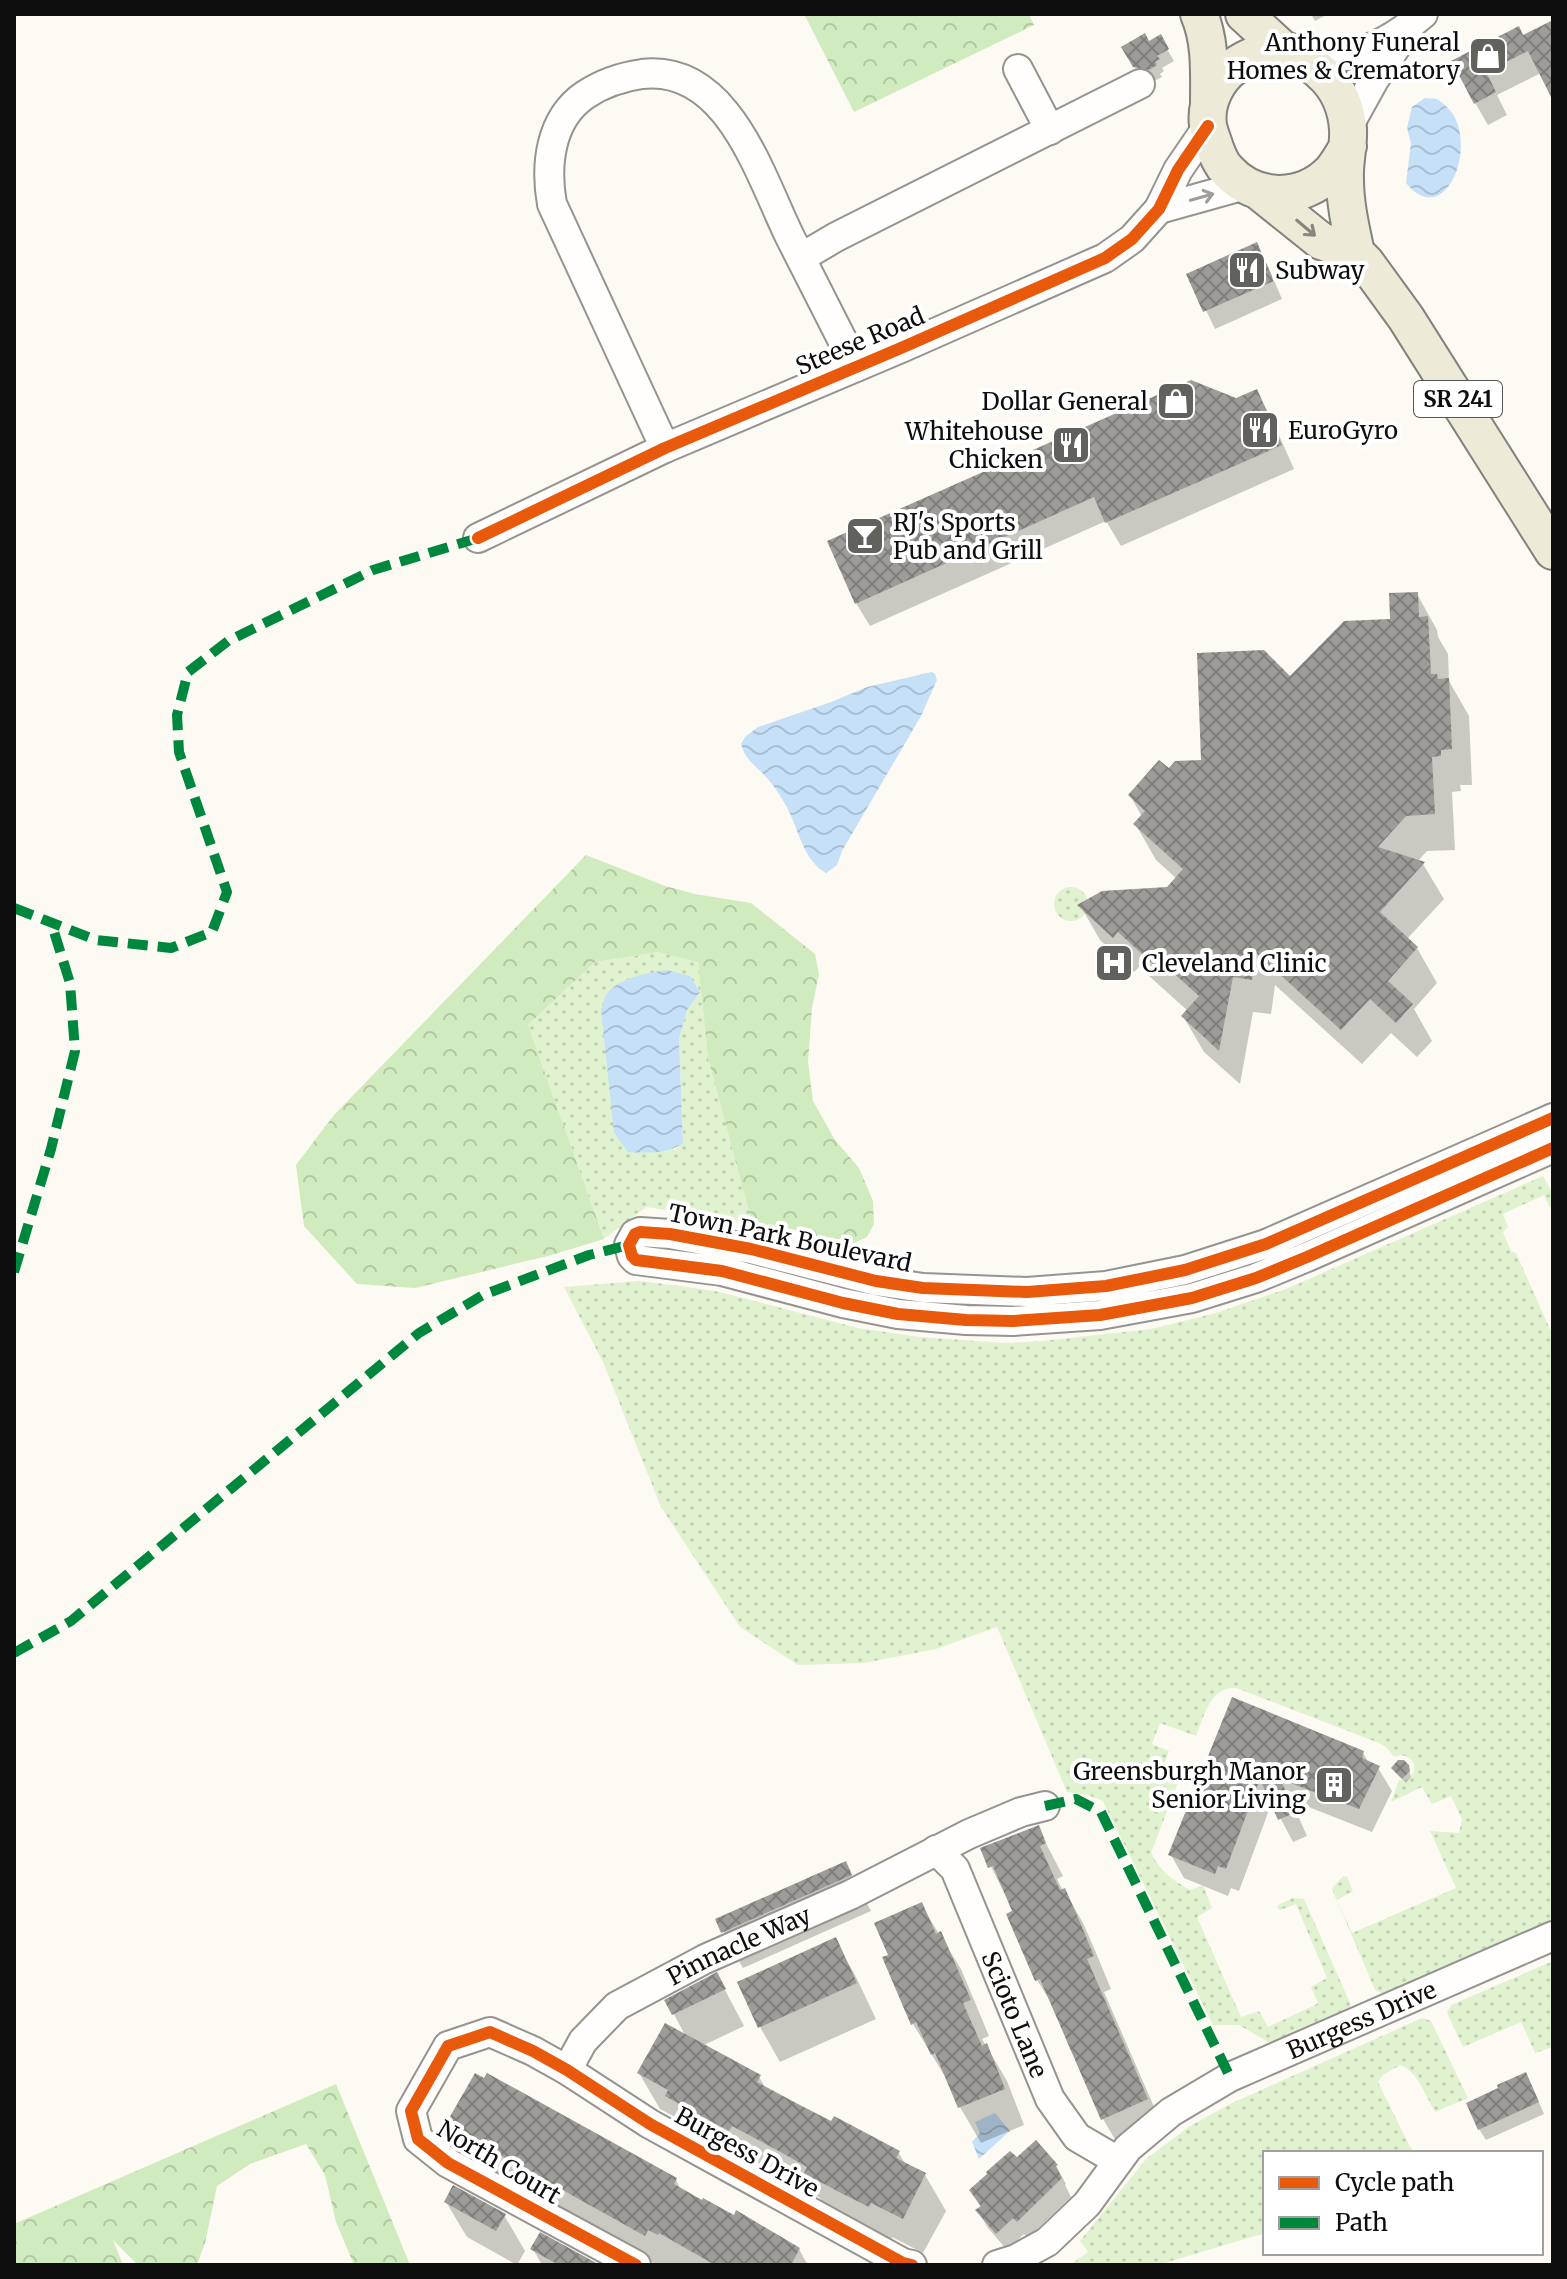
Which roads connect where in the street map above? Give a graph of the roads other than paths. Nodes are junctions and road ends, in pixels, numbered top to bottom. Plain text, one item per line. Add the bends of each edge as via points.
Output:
1 (1199, 14) edge
2 (1244, 14) edge
3 (1416, 20) edge
4 (1291, 52) junction
5 (1018, 69) dead end
6 (1140, 84) dead end
7 (1208, 114) junction
8 (1050, 130) junction
9 (1348, 136) junction
10 (1253, 189) junction
11 (1159, 209) junction
12 (1356, 253) junction
13 (802, 257) junction
14 (856, 367) junction
15 (665, 448) junction
16 (478, 538) dead end
17 (1553, 551) edge
18 (1553, 1118) edge
19 (1553, 1148) edge
20 (1045, 1806) dead end
21 (936, 1850) junction
22 (1553, 1936) edge
23 (567, 2070) junction
24 (1118, 2161) junction
25 (865, 2255) edge
26 (636, 2265) edge
27 (912, 2265) edge
28 (997, 2265) edge

1 - 7 main road, SR 241 via 1208,52
2 - 4 main road, SR 241
3 - 4 street via 1353,55
3 - 9 street via 1374,80
4 - 7 main road via 1252,56 1234,66 1220,79
4 - 9 main road, SR 241 via 1335,87
5 - 8 street
6 - 8 street
7 - 10 main road, SR 241 via 1218,157 1226,170
7 - 11 street, Steese Road
8 - 13 street
9 - 10 main road via 1329,173 1310,187 1294,193
9 - 12 main road, SR 241 via 1346,206
11 -> 10 street
10 -> 12 main road, SR 241 via 1321,241
11 - 14 street, Steese Road via 1132,239 1105,258
12 - 17 main road, SR 241 via 1406,318
13 - 14 street
13 - 15 street via 748,147 724,111 690,83 650,73 617,79 596,87 565,115 549,158 552,204
14 - 15 street, Steese Road
15 - 16 street, Steese Road
18 - 19 street, Town Park Boulevard via 1266,1244 1185,1270 1106,1286 1027,1292 923,1288 670,1234 640,1232 629,1245 636,1260 722,1271 871,1310 989,1321 1089,1317 1181,1301 1256,1278
20 - 21 street, Pinnacle Way
21 - 23 street, Pinnacle Way via 617,2006 583,2041
21 - 24 street, Scioto Lane via 955,1869 1050,2099 1077,2137
22 - 24 street, Burgess Drive via 1230,2077 1171,2112
23 - 25 street, Burgess Drive
23 - 26 street, North Court via 490,2032 448,2046 411,2111 418,2139 448,2163
24 - 28 street, Burgess Drive via 1087,2204 1047,2242
25 - 27 street, Burgess Drive

